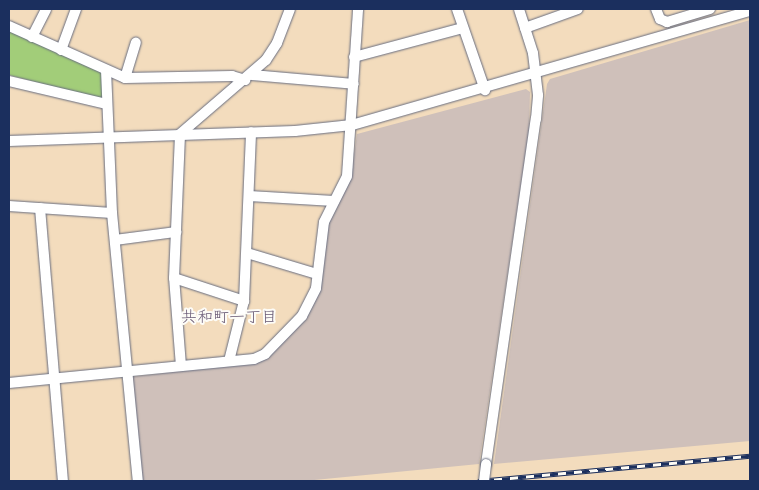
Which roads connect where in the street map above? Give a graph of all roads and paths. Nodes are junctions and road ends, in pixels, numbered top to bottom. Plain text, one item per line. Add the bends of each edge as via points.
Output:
1 (46, 9) edge
2 (76, 9) edge
3 (290, 9) edge
4 (358, 9) edge
5 (457, 9) edge
6 (519, 9) edge
7 (578, 9) edge
8 (656, 9) edge
9 (710, 9) edge
10 (750, 11) edge
11 (9, 26) edge
12 (463, 28) junction
13 (525, 28) junction
14 (32, 37) junction
15 (136, 42) dead end
16 (61, 50) junction
17 (354, 56) junction
18 (106, 70) junction
19 (536, 75) junction
20 (248, 77) junction
21 (125, 78) junction
22 (9, 81) edge
23 (354, 84) junction
24 (485, 90) junction
25 (106, 104) junction
26 (352, 125) junction
27 (252, 132) junction
28 (180, 134) junction
29 (108, 137) junction
30 (9, 141) edge
31 (249, 196) junction
32 (334, 201) junction
33 (9, 206) edge
34 (40, 208) junction
35 (112, 213) junction
36 (176, 232) junction
37 (115, 240) junction
38 (247, 253) junction
39 (317, 274) junction
40 (174, 278) junction
41 (244, 301) junction
42 (229, 361) junction
43 (181, 366) junction
44 (127, 370) junction
45 (54, 378) junction
46 (9, 383) edge
47 (63, 481) edge
48 (138, 481) edge
49 (484, 481) edge

1 - 14 street
2 - 16 street
3 - 20 street via 272,52
4 - 17 street
5 - 12 street
6 - 13 street
7 - 13 street
8 - 9 street via 660,19 667,22
10 - 19 street
11 - 14 street
12 - 17 street
12 - 24 street
13 - 19 street
14 - 16 street
15 - 21 street
16 - 18 street
17 - 23 street
18 - 21 street
18 - 25 street
19 - 24 street
19 - 49 street, bridge via 536,120
20 - 21 street
20 - 23 street
20 - 28 street
22 - 25 street
23 - 26 street
24 - 26 street
25 - 29 street
26 - 27 street via 295,132
26 - 32 street via 347,176
27 - 28 street
27 - 31 street
28 - 29 street
28 - 36 street
29 - 30 street
29 - 35 street
31 - 32 street
31 - 38 street
32 - 39 street via 324,222
33 - 34 street
34 - 35 street
34 - 45 street
35 - 37 street
36 - 37 street
36 - 40 street
37 - 44 street
38 - 39 street
38 - 41 street
39 - 42 street via 316,288 302,316 265,354 254,359
40 - 41 street
40 - 43 street
41 - 42 street
42 - 43 street
43 - 44 street
44 - 45 street
44 - 48 street
45 - 46 street
45 - 47 street

